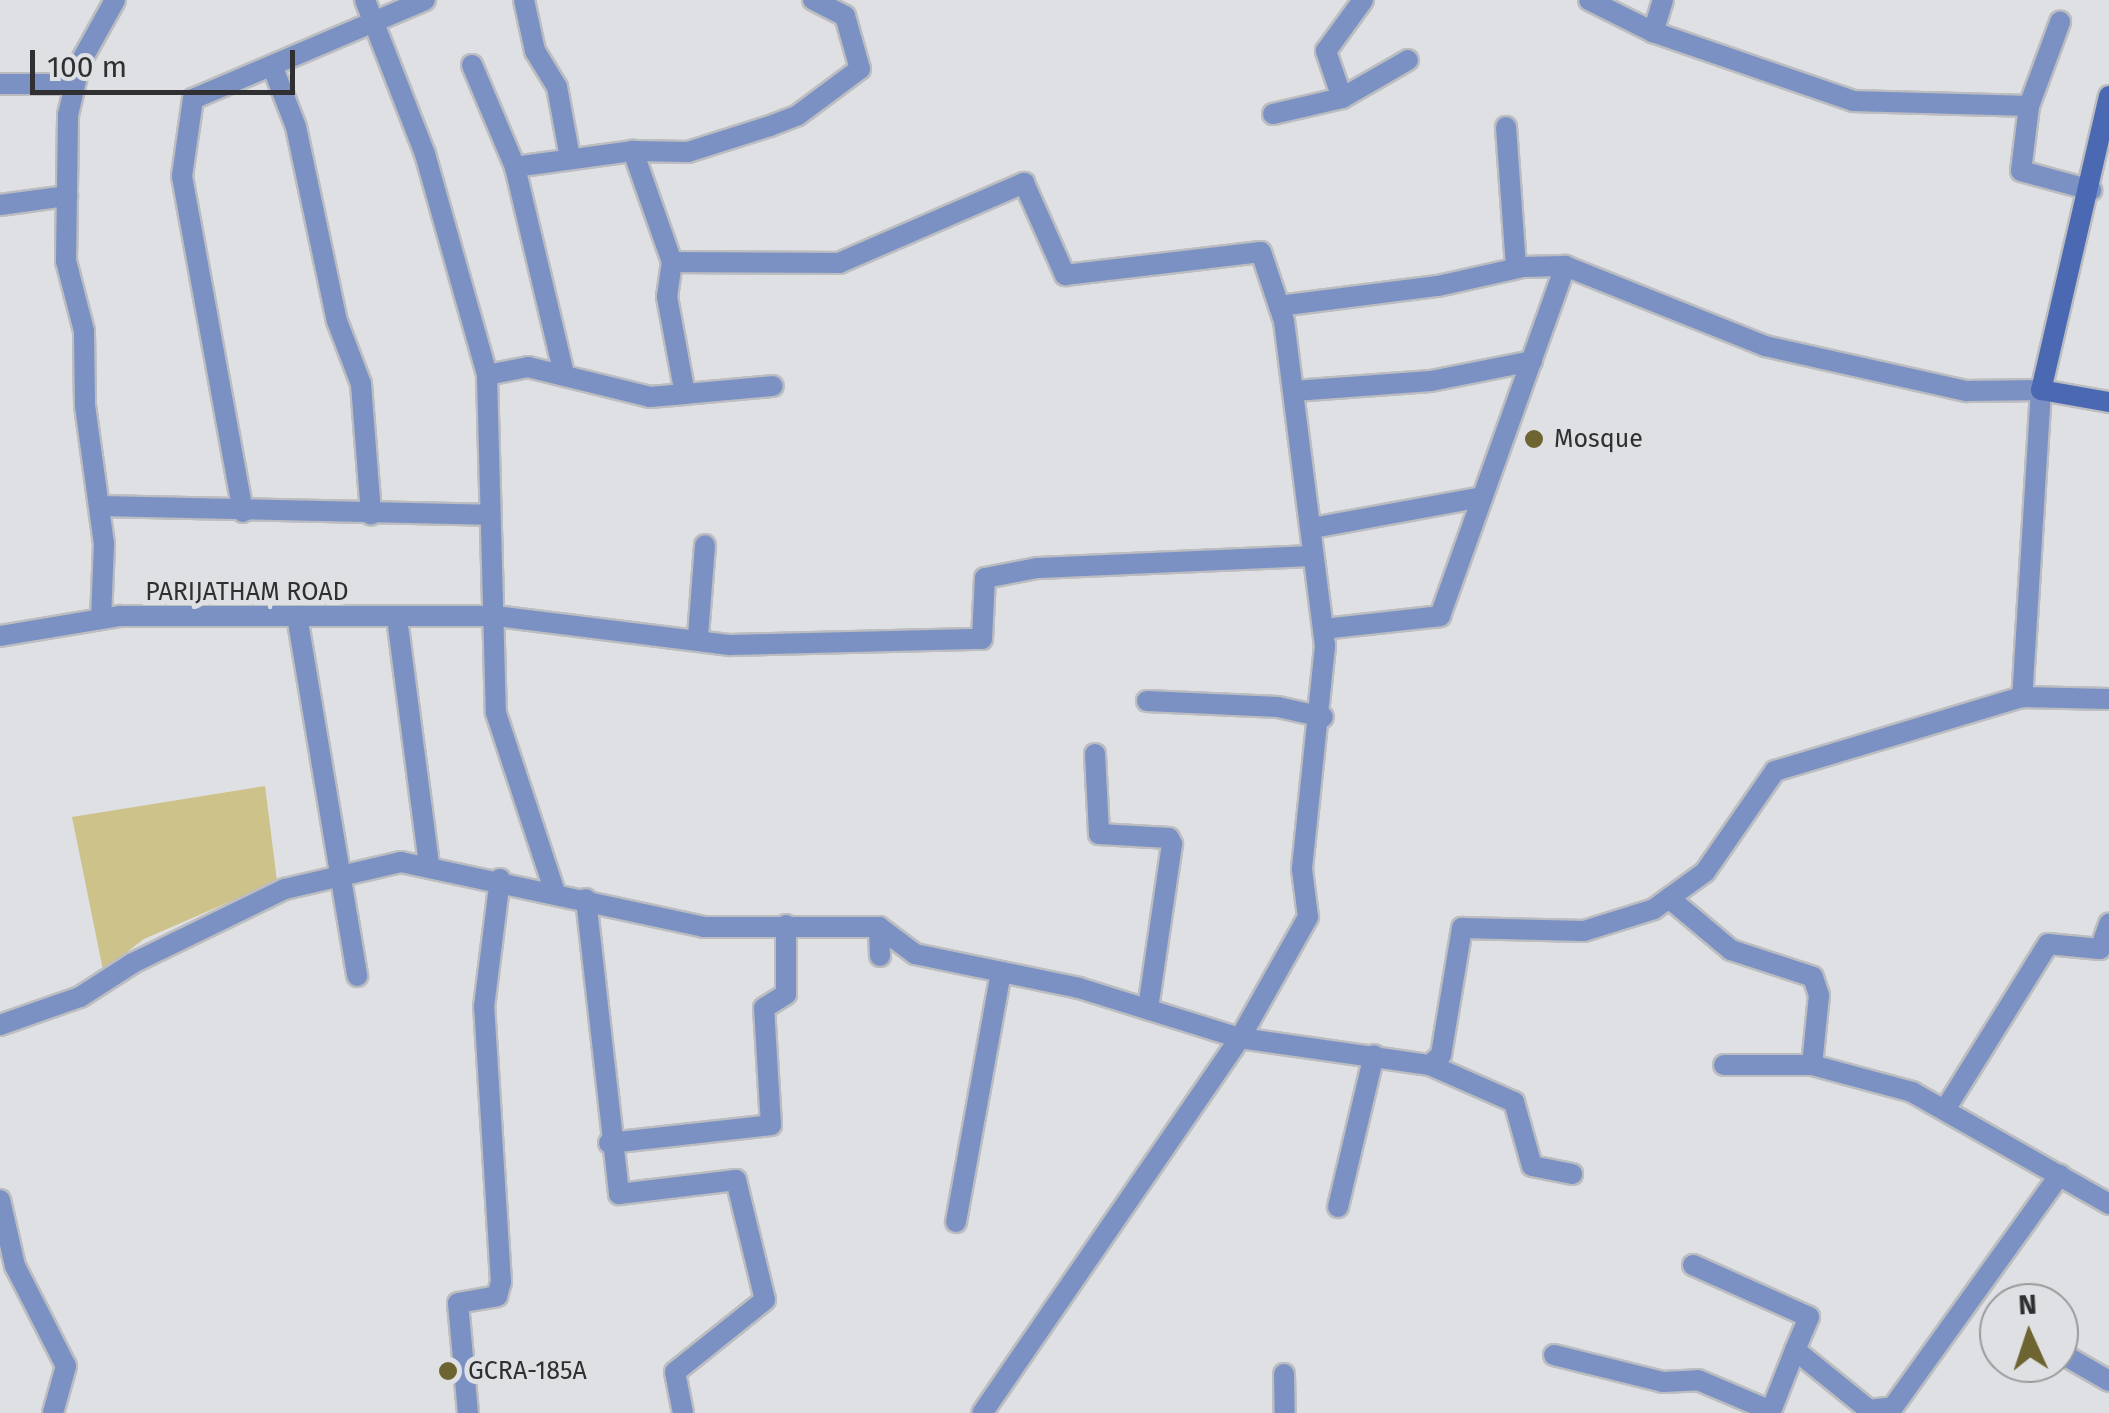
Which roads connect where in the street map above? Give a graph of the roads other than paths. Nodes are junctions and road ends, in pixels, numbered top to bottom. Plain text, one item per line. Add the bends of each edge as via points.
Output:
1 (114, 0) edge
2 (365, 0) edge
3 (425, 0) edge
4 (524, 0) edge
5 (1364, 0) edge
6 (1589, 0) edge
7 (1663, 0) edge
8 (822, 3) edge
9 (374, 21) junction
10 (2060, 22) dead end
11 (1653, 32) junction
12 (1408, 60) dead end
13 (472, 65) dead end
14 (273, 68) junction
15 (0, 84) edge
16 (72, 84) junction
17 (2109, 96) edge
18 (1342, 98) junction
19 (2029, 106) junction
20 (1272, 114) dead end
21 (1506, 127) dead end
22 (634, 151) junction
23 (570, 158) junction
24 (515, 167) junction
25 (2091, 190) junction
26 (67, 196) junction
27 (0, 205) edge
28 (672, 262) junction
29 (1565, 266) junction
30 (1516, 268) junction
31 (1279, 306) junction
32 (1532, 361) junction
33 (486, 375) junction
34 (564, 375) junction
35 (772, 386) dead end
36 (2041, 390) junction
37 (1294, 391) junction
38 (685, 394) junction
39 (2109, 402) edge
40 (1482, 497) junction
41 (100, 506) junction
42 (244, 512) junction
43 (371, 515) junction
44 (489, 515) junction
45 (1312, 528) junction
46 (705, 544) dead end
47 (1313, 556) junction
48 (297, 616) junction
49 (496, 616) junction
50 (398, 618) junction
51 (101, 620) junction
52 (1322, 628) junction
53 (0, 636) edge
54 (698, 636) junction
55 (2022, 697) junction
56 (2109, 699) edge
57 (1147, 702) dead end
58 (1323, 716) junction
59 (1095, 754) dead end
60 (526, 802) junction
61 (548, 803) dead end
62 (428, 866) junction
63 (337, 875) junction
64 (500, 880) junction
65 (555, 892) junction
66 (1669, 898) junction
67 (586, 899) junction
68 (2109, 924) edge
69 (786, 925) junction
70 (879, 927) junction
71 (880, 956) dead end
72 (1001, 972) junction
73 (356, 976) dead end
74 (1148, 1009) junction
75 (0, 1025) edge
76 (1240, 1038) junction
77 (1374, 1055) junction
78 (1430, 1065) junction
79 (1724, 1065) dead end
80 (1812, 1065) junction
81 (1946, 1108) junction
82 (610, 1143) junction
83 (1572, 1174) dead end
84 (2060, 1175) junction
85 (0, 1200) edge
86 (2109, 1204) edge
87 (1338, 1207) dead end
88 (3, 1222) edge
89 (956, 1222) dead end
90 (1693, 1265) dead end
91 (1795, 1350) junction
92 (1554, 1356) dead end
93 (2079, 1364) edge
94 (1284, 1374) dead end
95 (2109, 1381) edge
96 (1771, 1412) edge
97 (53, 1413) edge
98 (468, 1413) edge
99 (683, 1413) edge
100 (982, 1413) edge
101 (1285, 1413) edge

1 - 16 street
2 - 9 street
3 - 9 street
4 - 23 street via 535,51 557,87
5 - 18 street via 1326,51
6 - 11 street
7 - 11 street
8 - 22 street via 845,16 860,60 848,78 798,115 756,130 688,152
9 - 14 street
9 - 33 street via 425,154
10 - 19 street
11 - 19 street via 1853,101
12 - 18 street
13 - 24 street
14 - 42 street via 192,99 182,176
14 - 43 street via 296,127 338,321 361,384
15 - 16 street
16 - 26 street
17 - 25 main road
18 - 20 street
19 - 25 street via 2021,171
21 - 30 street
22 - 23 street
22 - 28 street
23 - 24 street
24 - 34 street
25 - 36 main road
26 - 27 street
26 - 41 street via 66,261 84,331 85,406
28 - 31 street via 840,264 1024,183 1066,275 1261,252
28 - 38 street via 668,298
29 - 30 street
29 - 32 street
29 - 36 street via 1766,346 1967,391
30 - 31 street via 1438,286
31 - 37 street
32 - 37 street via 1430,381
32 - 40 street
33 - 34 street via 528,367
33 - 44 street
34 - 38 street via 650,397
35 - 38 street
36 - 39 main road
36 - 55 street
37 - 45 street
40 - 45 street
40 - 52 street via 1440,616
41 - 42 street
41 - 51 street
42 - 43 street
43 - 44 street
44 - 49 street
45 - 47 street
46 - 54 street
47 - 52 street
47 - 54 street, PARIJATHAM ROAD via 1037,568 985,578 982,639 759,646
48 - 50 street, PARIJATHAM ROAD
48 - 51 street, PARIJATHAM ROAD
48 - 63 street
49 - 50 street, PARIJATHAM ROAD
49 - 54 street, PARIJATHAM ROAD
49 - 60 street via 496,712
50 - 62 street
51 - 53 street, PARIJATHAM ROAD
52 - 58 street
55 - 56 street
55 - 66 street via 1776,771 1706,872
57 - 58 street via 1278,707
58 - 76 street via 1302,870 1308,916
59 - 74 street via 1099,834 1169,838 1172,844
60 - 61 street
60 - 65 street
62 - 63 street via 402,862
62 - 64 street
63 - 73 street
63 - 75 street via 284,889 80,996
64 - 65 street
64 - 98 street via 484,1007 502,1282 497,1296 458,1303
65 - 67 street
66 - 78 street via 1584,931 1462,928 1441,1055
66 - 80 street via 1731,950 1814,977 1819,995
67 - 69 street via 703,927
67 - 82 street
68 - 81 street via 2100,949 2048,944
69 - 70 street
69 - 82 street via 786,994 764,1008 772,1125
70 - 71 street
70 - 72 street via 915,954
72 - 74 street
72 - 89 street
74 - 76 street
76 - 77 street
76 - 100 street
77 - 78 street
77 - 87 street
78 - 83 street via 1514,1102 1532,1166
79 - 80 street
80 - 81 street
81 - 84 street
82 - 99 street via 619,1194 736,1180 766,1300 675,1372
84 - 86 street
84 - 91 street via 1893,1407 1869,1410
85 - 88 street
88 - 97 street via 14,1266 66,1366
90 - 91 street via 1809,1317
91 - 96 street
92 - 96 street via 1662,1382 1698,1380
93 - 95 street
94 - 101 street

